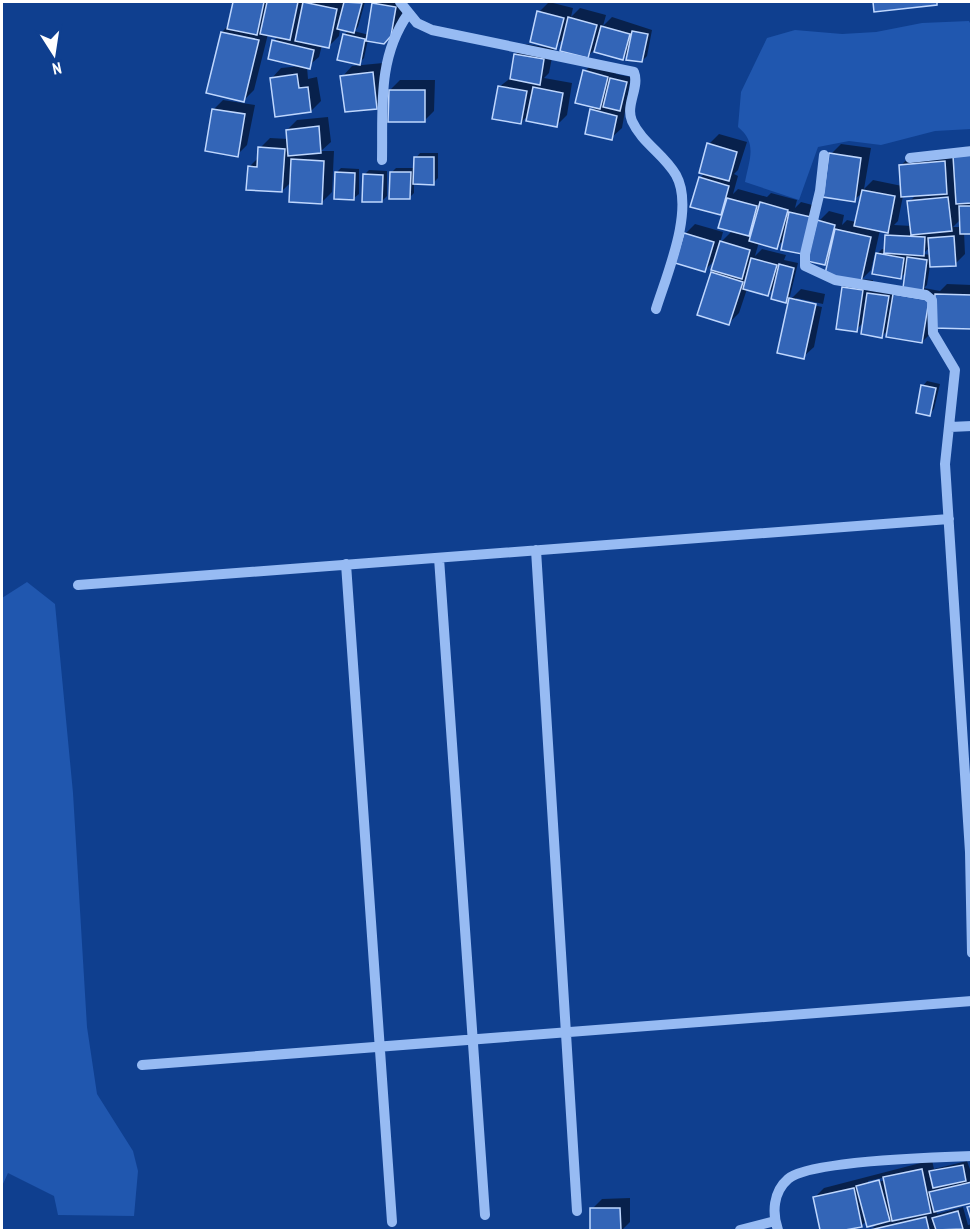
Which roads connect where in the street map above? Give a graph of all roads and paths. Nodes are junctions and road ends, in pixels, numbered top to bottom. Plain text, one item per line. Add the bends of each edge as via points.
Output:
1 (400, 2) edge
2 (408, 14) junction
3 (972, 151) edge
4 (824, 155) dead end
5 (910, 158) dead end
6 (382, 160) dead end
7 (656, 309) dead end
8 (972, 426) edge
9 (951, 427) junction
10 (949, 519) junction
11 (536, 550) junction
12 (439, 558) junction
13 (345, 564) junction
14 (78, 585) dead end
15 (972, 952) edge
16 (972, 1001) edge
17 (567, 1032) junction
18 (474, 1040) junction
19 (379, 1047) junction
20 (142, 1065) dead end
21 (972, 1156) edge
22 (577, 1211) dead end
23 (485, 1215) dead end
24 (392, 1222) dead end
25 (776, 1226) edge
26 (740, 1230) edge

1 - 2 street
2 - 6 street via 395,35 384,72
2 - 7 street via 432,30 633,72 636,77 629,108 631,119 677,176 682,192 679,232
3 - 5 street
4 - 9 street via 805,266 835,280 930,297 933,333 955,370
8 - 9 street
9 - 10 street via 945,464
10 - 11 street
10 - 15 street via 970,852
11 - 12 street
11 - 17 street
12 - 13 street
12 - 18 street
13 - 14 street
13 - 19 street
16 - 17 street
17 - 18 street
17 - 22 street
18 - 19 street
18 - 23 street
19 - 20 street
19 - 24 street
21 - 25 street via 873,1161 804,1172 789,1178 776,1196
25 - 26 street

